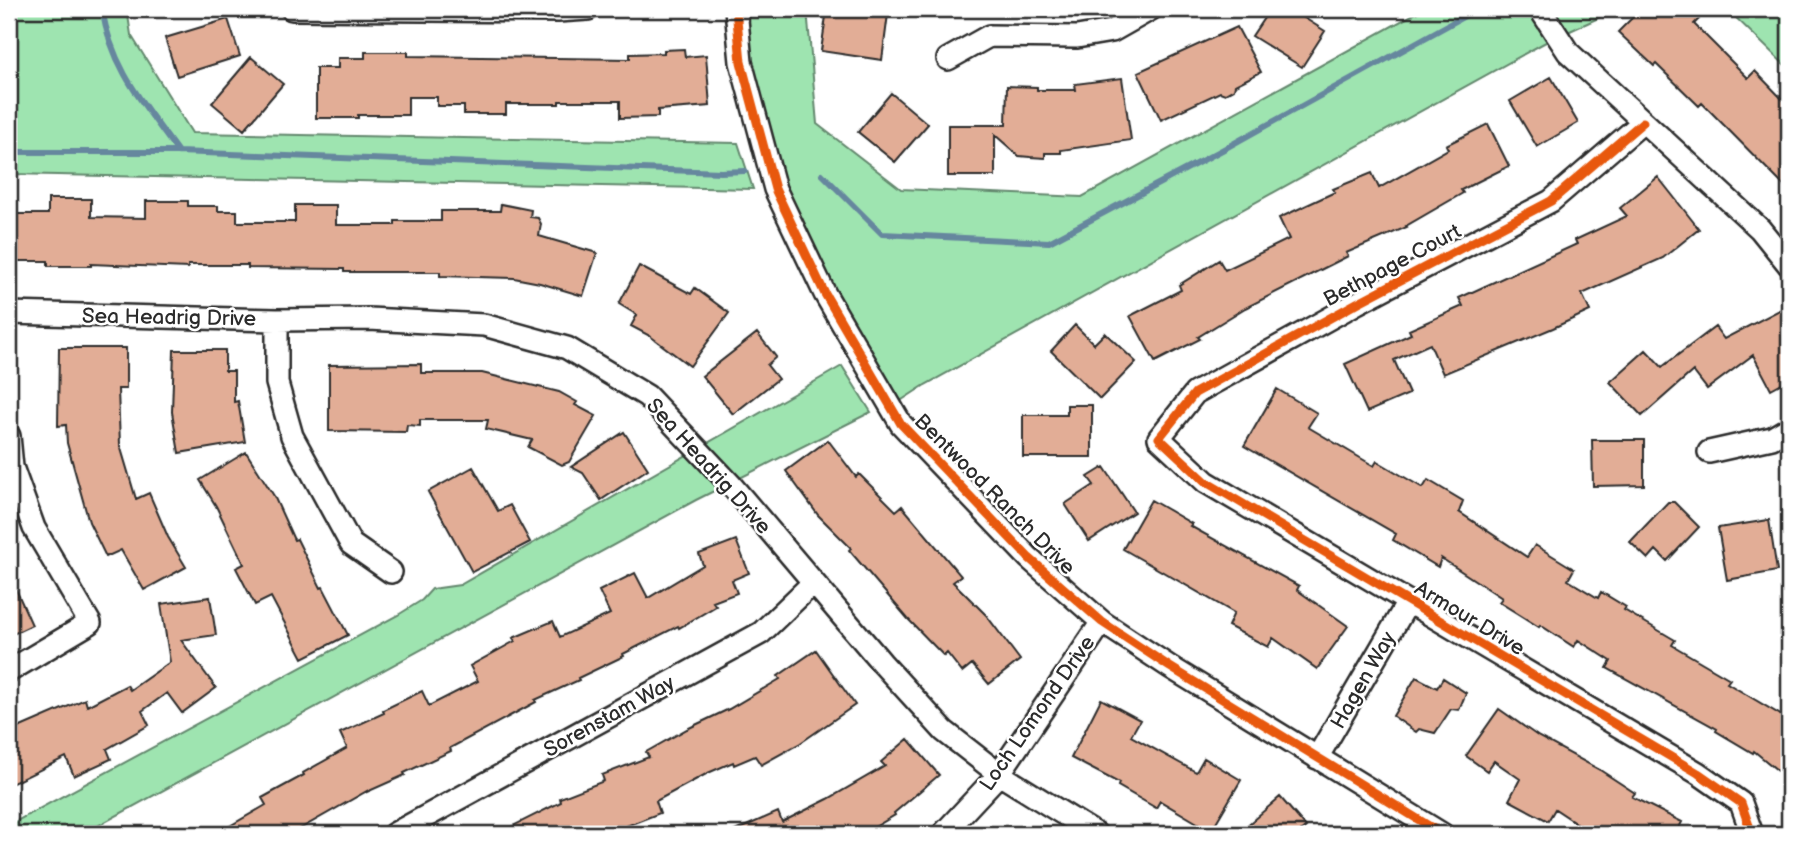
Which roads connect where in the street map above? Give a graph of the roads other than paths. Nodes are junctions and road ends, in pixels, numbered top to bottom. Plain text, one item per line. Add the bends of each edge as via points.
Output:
1 (292, 9) edge
2 (588, 9) edge
3 (736, 9) edge
4 (1151, 9) edge
5 (1540, 9) edge
6 (558, 10) edge
7 (948, 59) dead end
8 (1643, 122) junction
9 (1789, 265) edge
10 (9, 313) edge
11 (278, 320) junction
12 (1789, 428) edge
13 (9, 436) edge
14 (1159, 438) joint
15 (1709, 452) dead end
16 (391, 572) dead end
17 (813, 583) junction
18 (1408, 602) junction
19 (1102, 622) junction
20 (9, 671) edge
21 (1317, 758) junction
22 (999, 774) junction
23 (394, 834) edge
24 (943, 834) edge
25 (1096, 834) edge
26 (1442, 834) edge
27 (1752, 834) edge

1 - 6 street
2 - 6 street
3 - 19 street, Bentwood Ranch Drive via 741,62 775,189 825,294 901,424 1029,558
4 - 7 street via 1112,31 1077,37 989,36
5 - 8 street via 1568,52
8 - 9 street via 1760,229
8 - 14 street, Bethpage Court via 1551,201 1195,393
10 - 11 street, Sea Headrig Drive
11 - 16 street via 278,383 292,436 351,544
11 - 17 street, Sea Headrig Drive via 484,325 567,348 647,396 731,485
12 - 15 street via 1772,438
13 - 20 street via 12,467 34,528 90,623
14 - 18 street, Armour Drive via 1206,482
17 - 22 street, Sea Headrig Drive via 944,732
17 - 23 street, Sorenstam Way via 761,633
18 - 21 street, Hagen Way
18 - 27 street, Armour Drive via 1709,780 1741,803
19 - 21 street, Bentwood Ranch Drive
19 - 22 street, Loch Lomond Drive
21 - 26 street, Bentwood Ranch Drive
22 - 24 street, Loch Lomond Drive
22 - 25 street, Sea Headrig Drive

